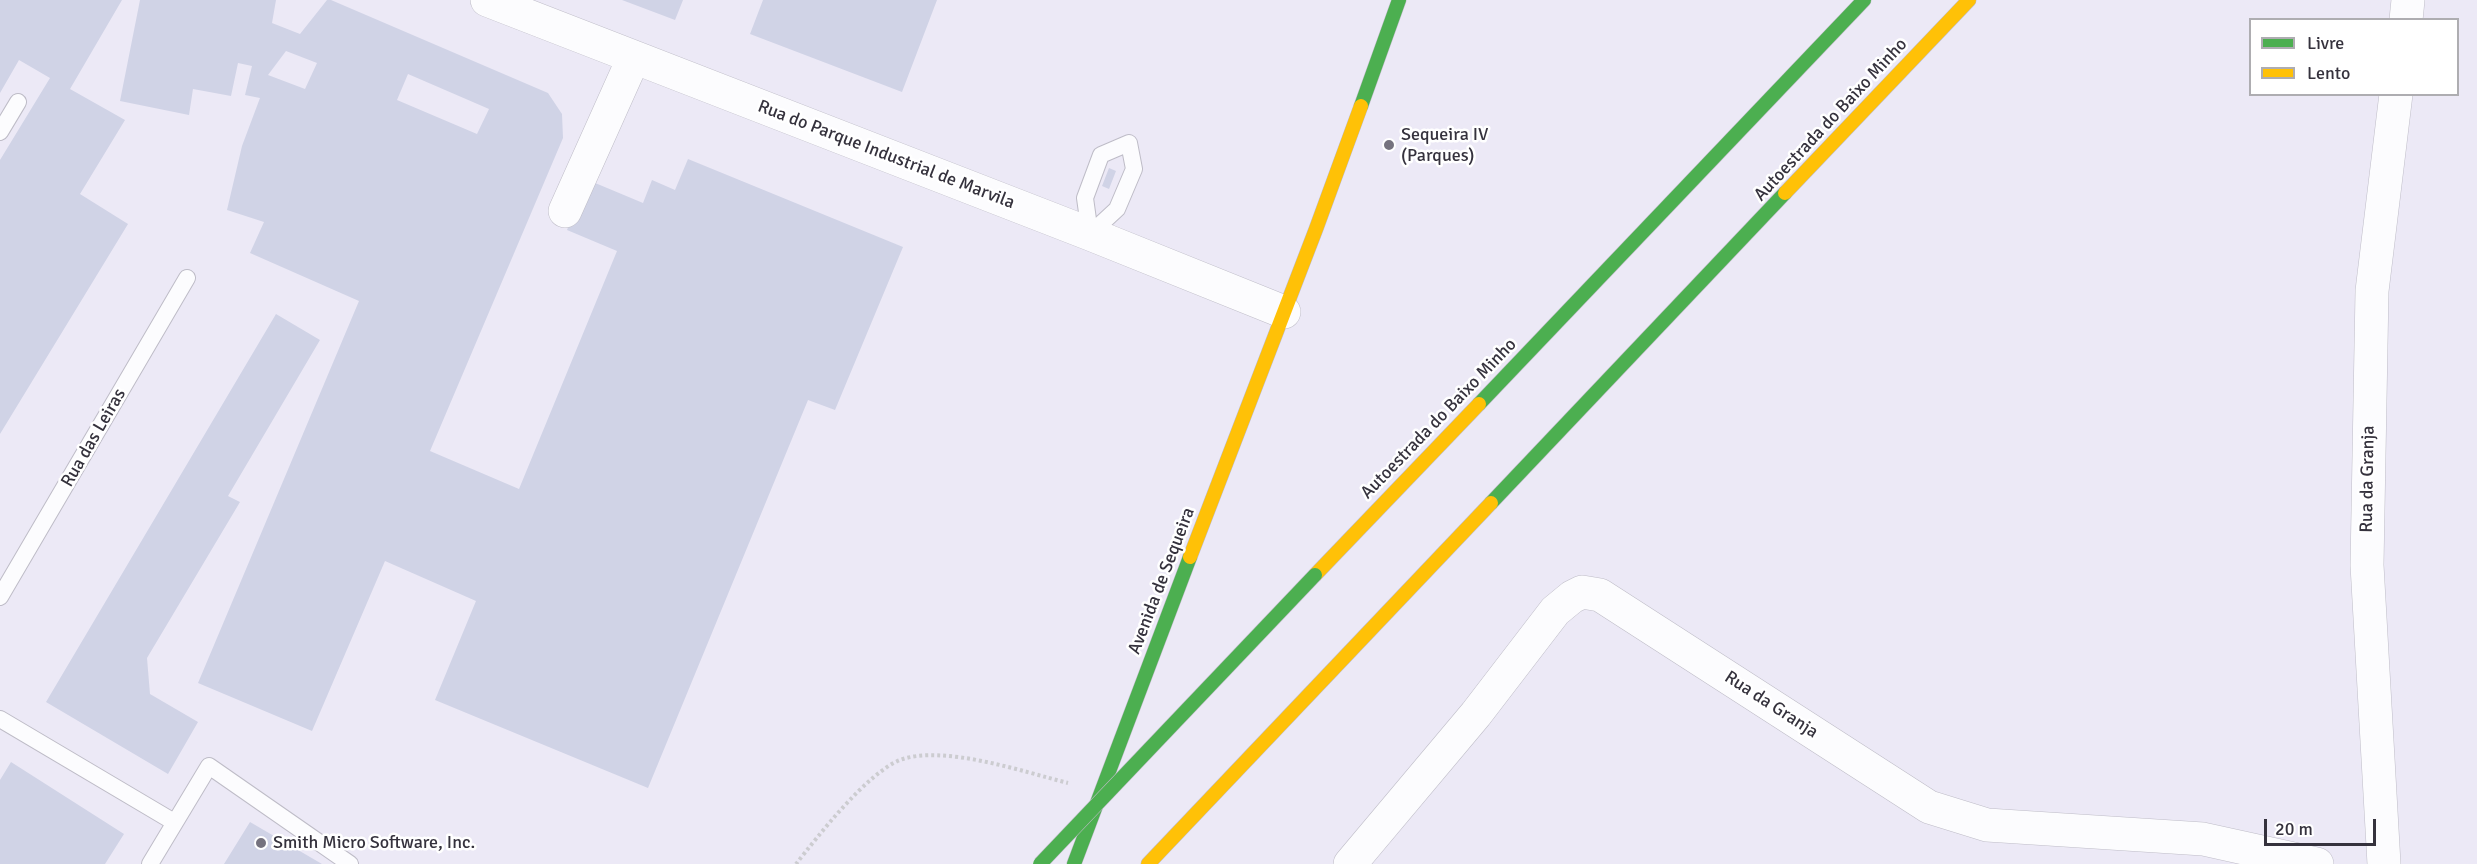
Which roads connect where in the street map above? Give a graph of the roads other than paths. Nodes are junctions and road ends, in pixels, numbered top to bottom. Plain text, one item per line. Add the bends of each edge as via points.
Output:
1 (487, 0) edge
2 (1399, 0) edge
3 (1864, 0) edge
4 (1969, 0) edge
5 (2408, 0) edge
6 (2406, 18) edge
7 (634, 57) junction
8 (2396, 96) edge
9 (18, 102) dead end
10 (0, 132) edge
11 (565, 211) dead end
12 (1090, 234) junction
13 (187, 278) dead end
14 (1284, 312) junction
15 (0, 597) edge
16 (0, 719) edge
17 (174, 822) junction
18 (150, 864) edge
19 (350, 864) edge
20 (1040, 864) edge
21 (1074, 864) edge
22 (1148, 864) edge
23 (1350, 864) edge
24 (2317, 864) edge
25 (2384, 864) edge

1 - 7 street, Rua do Parque Industrial de Marvila
2 - 14 main road, Avenida de Sequeira
3 - 20 main road, Autoestrada do Baixo Minho, bridge
4 - 22 main road, Autoestrada do Baixo Minho
5 - 6 street
7 - 11 street
7 - 12 street, Rua do Parque Industrial de Marvila
8 - 25 street, Rua da Granja via 2372,291 2367,541
9 - 10 lane
12 - 12 lane via 1117,209 1134,169 1130,143 1101,155 1085,198
12 - 14 street, Rua do Parque Industrial de Marvila
13 - 15 lane, Rua das Leiras
14 - 21 main road, Avenida de Sequeira
16 - 17 lane
17 - 18 lane
17 - 19 lane via 209,766
23 - 24 street, Rua da Granja via 1556,611 1582,592 1600,595 1929,807 1987,825 2203,839

